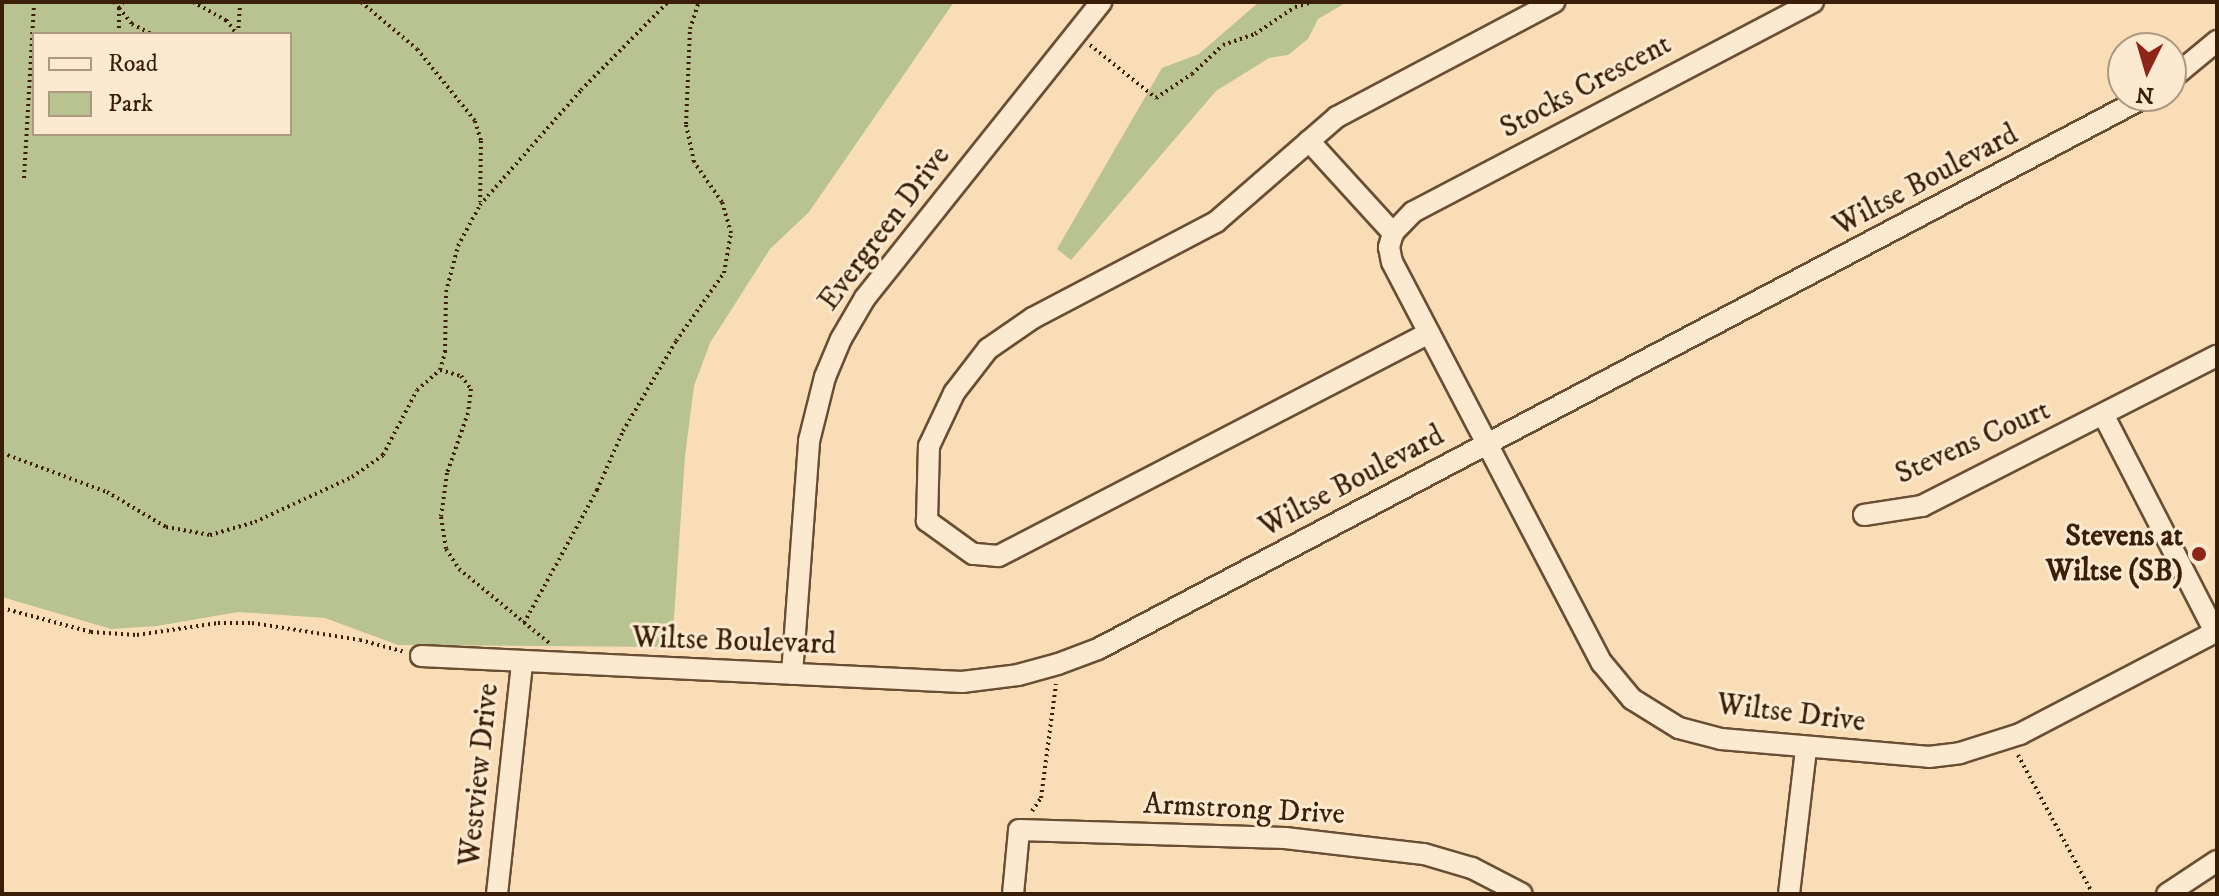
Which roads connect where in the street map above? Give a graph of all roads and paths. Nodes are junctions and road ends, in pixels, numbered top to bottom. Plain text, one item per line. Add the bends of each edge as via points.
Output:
1 (34, 2) edge
2 (114, 2) edge
3 (123, 2) edge
4 (193, 2) edge
5 (204, 2) edge
6 (240, 2) edge
7 (361, 2) edge
8 (668, 2) edge
9 (699, 2) edge
10 (1101, 2) edge
11 (1312, 2) edge
12 (1554, 2) edge
13 (1813, 2) edge
14 (119, 8) junction
15 (210, 11) junction
16 (32, 32) edge
17 (119, 32) edge
18 (148, 32) edge
19 (236, 32) edge
20 (238, 32) edge
21 (1075, 34) junction
22 (32, 37) edge
23 (2217, 41) edge
24 (2187, 66) edge
25 (2117, 112) edge
26 (1309, 141) junction
27 (24, 178) dead end
28 (480, 205) junction
29 (1393, 233) junction
30 (1429, 333) junction
31 (2217, 356) edge
32 (440, 370) junction
33 (2104, 416) junction
34 (1488, 444) junction
35 (2, 453) edge
36 (1864, 515) dead end
37 (2, 608) edge
38 (524, 623) junction
39 (2216, 632) edge
40 (421, 656) joint
41 (522, 663) junction
42 (1058, 664) junction
43 (576, 665) junction
44 (792, 674) junction
45 (2009, 739) junction
46 (1806, 749) junction
47 (1019, 830) junction
48 (2217, 861) edge
49 (497, 894) edge
50 (1013, 894) edge
51 (1522, 894) edge
52 (1789, 894) edge
53 (2093, 894) edge
54 (2167, 894) edge

1 - 16 path
2 - 14 path
3 - 14 path
4 - 15 path
5 - 15 path
6 - 20 path
7 - 28 path via 417,49 475,121 481,141
8 - 28 path via 581,90
9 - 38 path via 690,29 686,124 694,162 722,202 731,233 724,273 623,431
10 - 21 street, Evergreen Drive
11 - 21 path via 1255,34 1223,45 1156,98
12 - 26 street via 1337,117
13 - 29 street, Stocks Crescent via 1413,212
14 - 17 path
14 - 18 path via 132,24
15 - 19 path
21 - 44 street, Evergreen Drive via 865,298 841,339 809,441
22 - 27 path
23 - 24 street
25 - 34 street, Wiltse Boulevard
26 - 29 street
26 - 30 street via 1216,222 1033,318 988,349 954,393 929,446 927,521 973,554 998,556
28 - 32 path via 458,246 446,292
29 - 30 street via 1392,262
30 - 34 street
31 - 33 street, Stevens Court
32 - 35 path via 417,390 383,455 352,477 255,522 210,535 166,527 107,492
32 - 38 path via 461,376 471,389 447,473 441,517 446,549 459,569
33 - 36 street, Stevens Court via 1922,506
33 - 39 street
34 - 42 street, Wiltse Boulevard via 1098,649
34 - 46 street, Wiltse Drive via 1602,663 1632,699 1679,728 1721,739
37 - 40 path via 91,632 137,635 252,623 360,640
38 - 43 path
39 - 45 street, Wiltse Drive
40 - 41 street
41 - 43 street, Wiltse Boulevard
41 - 49 street, Westview Drive
42 - 44 street, Wiltse Boulevard via 962,682
42 - 47 path via 1041,798
43 - 44 street, Wiltse Boulevard
45 - 46 street, Wiltse Drive via 1929,757
45 - 53 path
46 - 52 street
47 - 50 street
47 - 51 street, Armstrong Drive via 1285,838 1424,854 1472,868
48 - 54 street

